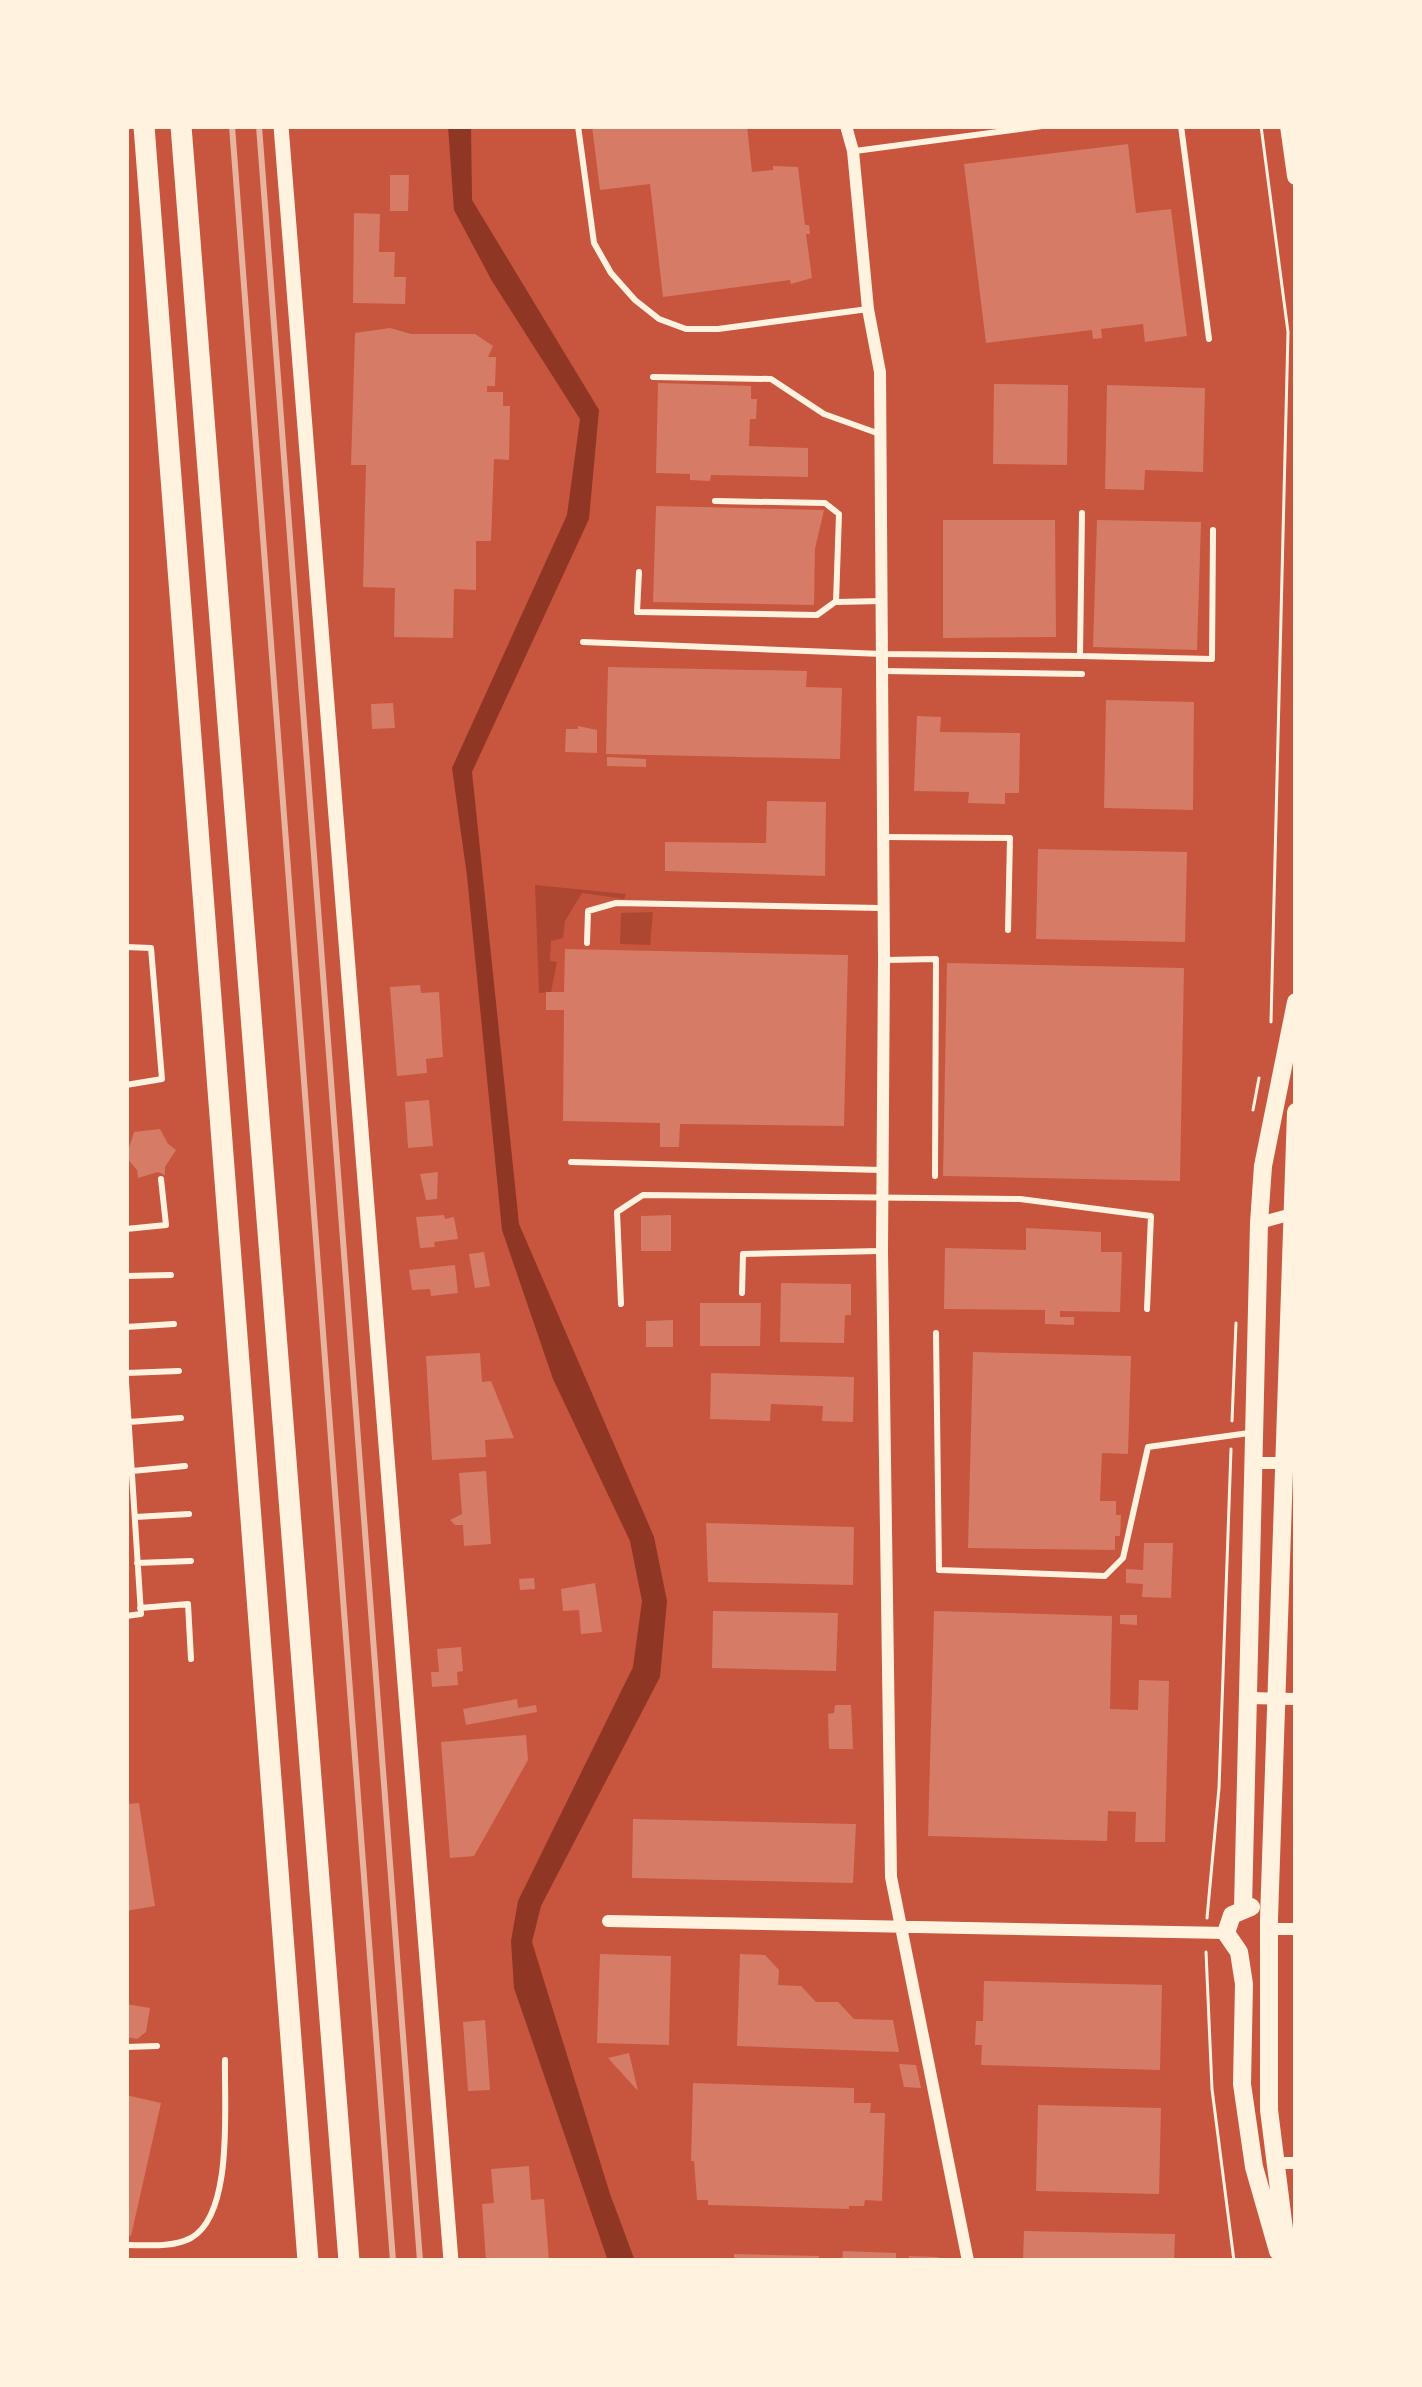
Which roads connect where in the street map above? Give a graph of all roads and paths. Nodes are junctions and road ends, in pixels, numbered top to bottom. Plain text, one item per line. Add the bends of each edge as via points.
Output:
1 (143, 126) edge
2 (182, 126) edge
3 (280, 126) edge
4 (578, 126) edge
5 (846, 126) edge
6 (1042, 126) edge
7 (1181, 126) edge
8 (1292, 136) edge
9 (854, 151) junction
10 (1296, 176) edge
11 (868, 309) junction
12 (1209, 339) dead end
13 (653, 377) dead end
14 (878, 433) junction
15 (715, 501) dead end
16 (1082, 513) dead end
17 (1213, 530) dead end
18 (639, 572) dead end
19 (881, 601) junction
20 (836, 602) junction
21 (583, 642) dead end
22 (882, 654) junction
23 (1080, 656) junction
24 (882, 671) junction
25 (1082, 674) dead end
26 (883, 837) junction
27 (884, 908) junction
28 (1008, 930) dead end
29 (587, 944) dead end
30 (126, 947) edge
31 (884, 960) junction
32 (1296, 1002) edge
33 (126, 1085) edge
34 (1296, 1112) edge
35 (572, 1162) dead end
36 (882, 1170) junction
37 (935, 1176) dead end
38 (161, 1179) dead end
39 (882, 1198) junction
40 (1295, 1213) edge
41 (1258, 1223) junction
42 (126, 1229) edge
43 (882, 1251) junction
44 (171, 1275) dead end
45 (126, 1276) edge
46 (742, 1293) dead end
47 (621, 1304) dead end
48 (1147, 1309) dead end
49 (174, 1324) dead end
50 (126, 1327) edge
51 (937, 1333) dead end
52 (179, 1371) dead end
53 (126, 1377) edge
54 (181, 1418) dead end
55 (129, 1422) edge
56 (1252, 1433) junction
57 (1252, 1463) junction
58 (1290, 1463) edge
59 (185, 1466) dead end
60 (132, 1471) junction
61 (189, 1514) dead end
62 (135, 1517) junction
63 (191, 1561) dead end
64 (137, 1563) junction
65 (140, 1607) junction
66 (126, 1616) edge
67 (191, 1660) dead end
68 (1247, 1698) junction
69 (1287, 1699) edge
70 (1243, 1908) junction
71 (608, 1921) dead end
72 (904, 1927) junction
73 (1296, 1929) edge
74 (1270, 1930) junction
75 (1226, 1933) junction
76 (1239, 1952) junction
77 (158, 2046) dead end
78 (126, 2047) edge
79 (225, 2060) dead end
80 (1286, 2163) edge
81 (126, 2245) edge
82 (308, 2261) edge
83 (349, 2261) edge
84 (451, 2261) edge
85 (968, 2261) edge
86 (1284, 2261) edge

1 - 82 highway
2 - 83 highway
3 - 84 street
4 - 11 lane via 594,243 611,273 659,319 718,328
5 - 9 street
6 - 9 lane
7 - 12 lane
8 - 10 main road
9 - 11 street
11 - 14 street via 880,372
13 - 14 lane via 771,379 824,414
14 - 19 street
15 - 20 lane via 825,503 839,514
16 - 23 lane
17 - 23 lane via 1212,659
18 - 20 lane via 637,612 817,616
19 - 20 lane
19 - 22 street
21 - 22 lane
22 - 23 lane
22 - 24 street
24 - 25 lane
24 - 26 street
26 - 27 street
26 - 28 lane via 1010,838
27 - 29 lane via 616,904 588,911
27 - 31 street
30 - 33 lane via 152,948 162,1078
31 - 36 street
31 - 37 lane via 936,959
32 - 41 main road
34 - 40 main road
35 - 36 lane
36 - 39 street
38 - 42 lane via 166,1225
39 - 43 street
39 - 47 lane via 643,1195 616,1212
39 - 48 lane via 1020,1199 1151,1216
40 - 41 street
40 - 58 main road
41 - 56 main road
43 - 46 lane via 743,1254
43 - 72 street via 891,1877
44 - 45 lane
49 - 50 lane
51 - 56 lane via 939,1570 1105,1576 1123,1558 1148,1447
52 - 53 lane
53 - 55 lane
54 - 55 lane
55 - 60 lane
56 - 57 main road
57 - 58 street
57 - 68 main road
58 - 69 main road
59 - 60 lane
60 - 62 lane
61 - 62 lane
62 - 64 lane
63 - 64 lane
64 - 65 lane
65 - 66 lane via 141,1615
65 - 67 lane via 188,1604
68 - 69 street
68 - 70 main road
69 - 74 main road
70 - 74 main road via 1258,1910
70 - 75 main road
71 - 72 street
72 - 75 street
72 - 85 street
73 - 74 street
74 - 76 main road via 1260,1952
74 - 80 main road via 1269,2110
75 - 76 main road
76 - 86 main road via 1248,2126
77 - 78 lane
79 - 81 lane via 220,2192 210,2222 166,2245
80 - 86 main road

